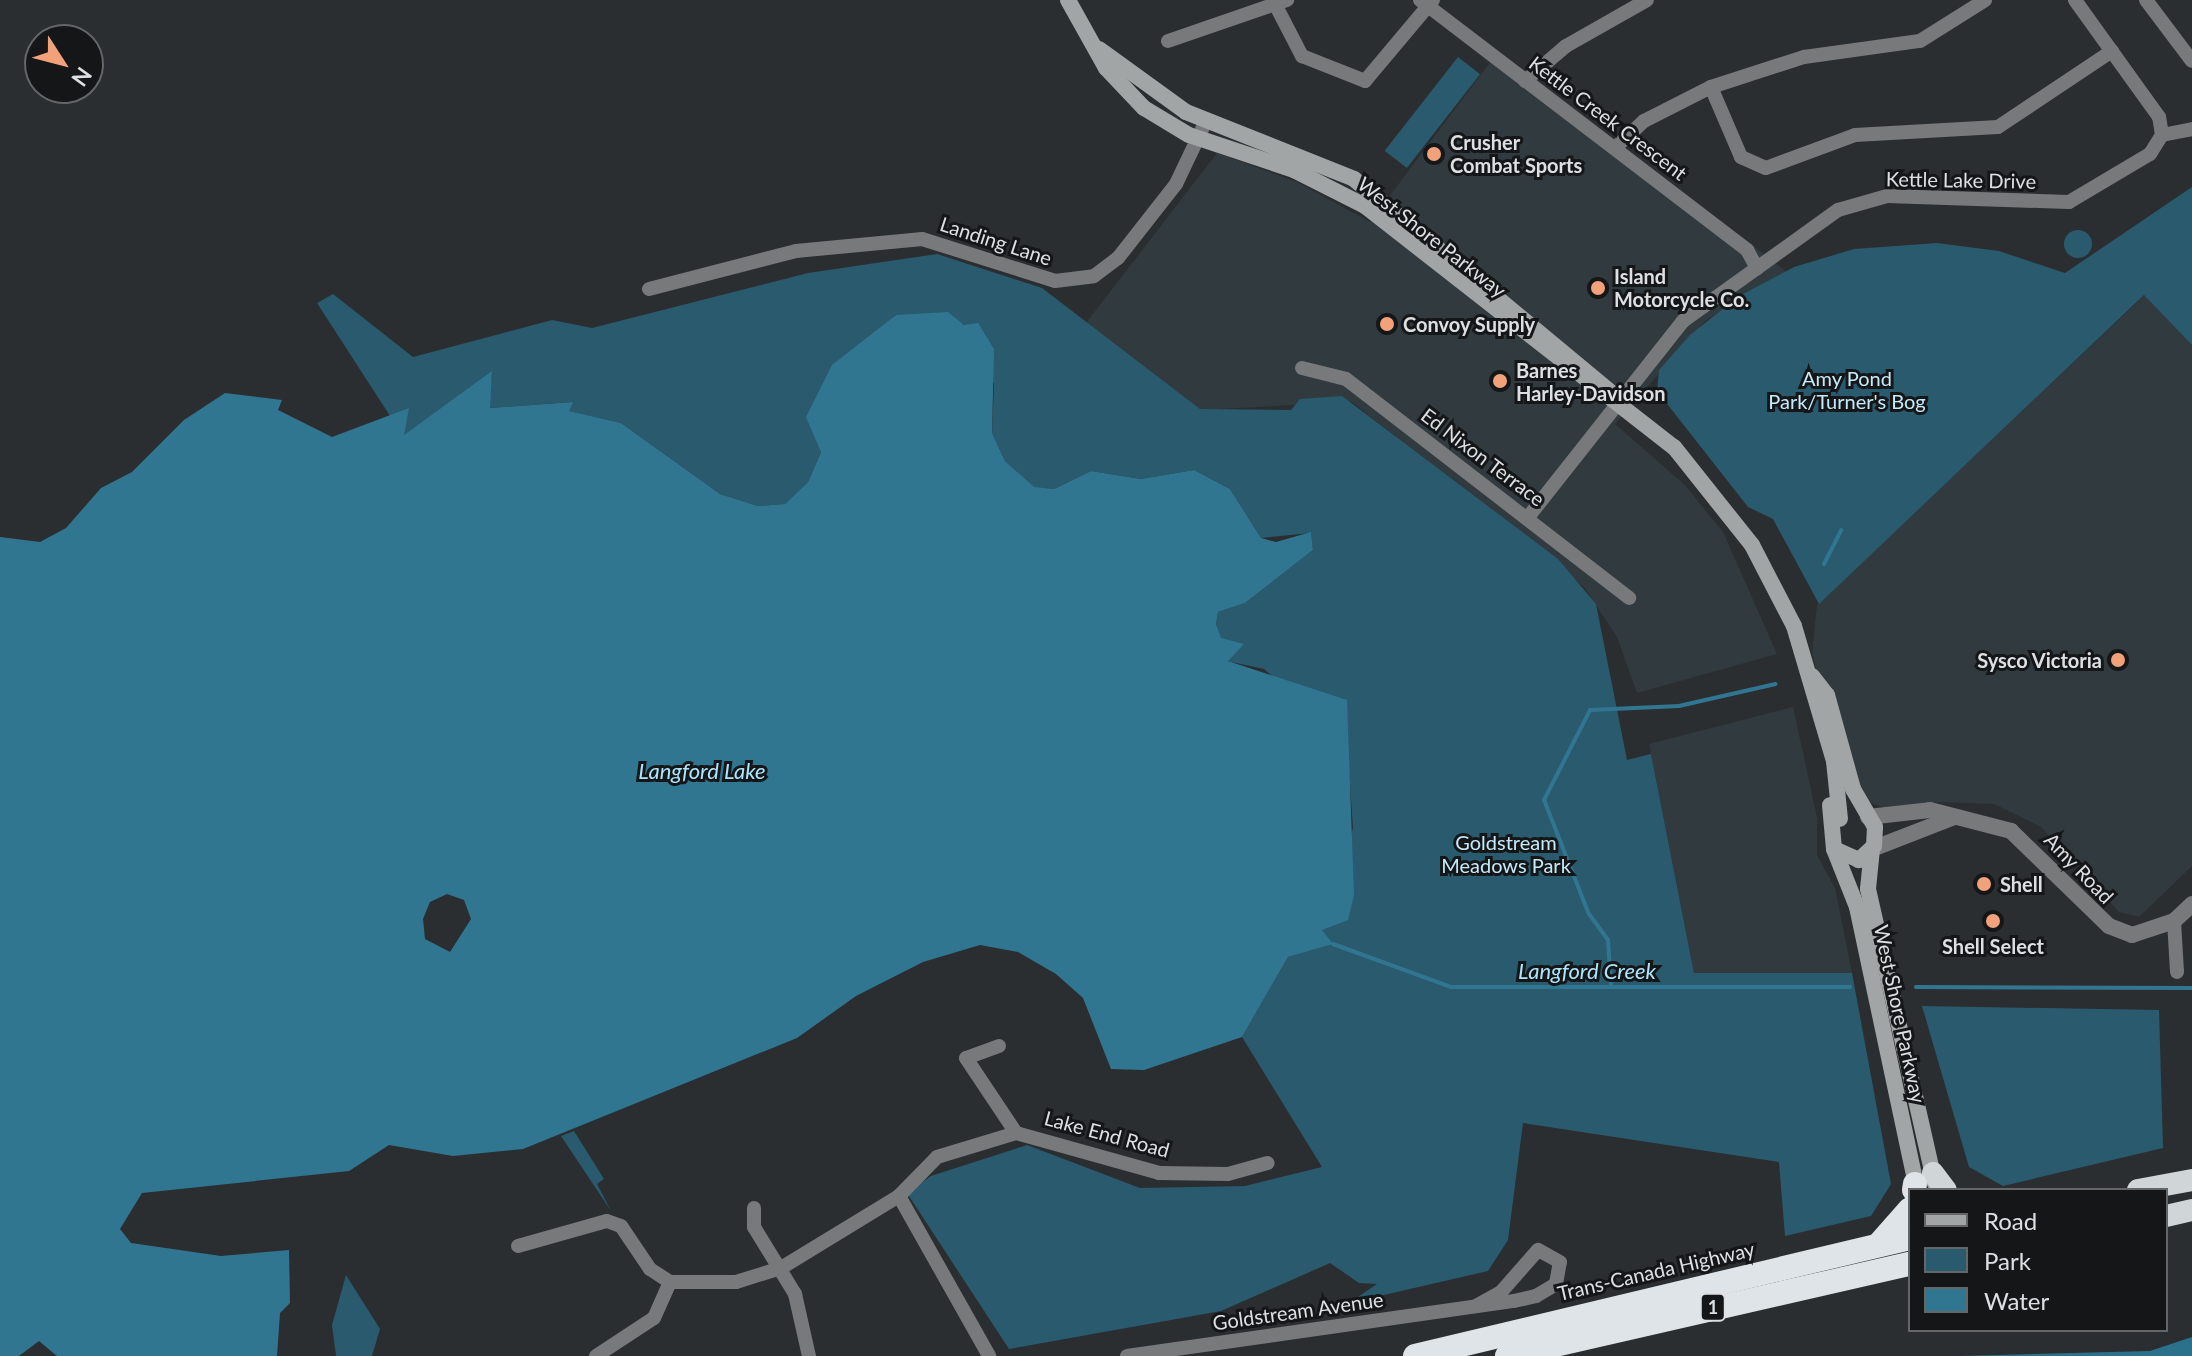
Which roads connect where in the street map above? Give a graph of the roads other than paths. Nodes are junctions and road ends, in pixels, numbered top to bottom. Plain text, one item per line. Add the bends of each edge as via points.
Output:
1 (1068, 0) edge
2 (1647, 0) edge
3 (1985, 0) edge
4 (2075, 0) edge
5 (2146, 0) edge
6 (1281, 2) edge
7 (1427, 2) edge
8 (1168, 41) dead end
9 (1099, 49) junction
10 (2112, 51) junction
11 (2192, 61) edge
12 (1525, 81) junction
13 (1711, 87) junction
14 (1206, 121) junction
15 (2192, 129) edge
16 (2162, 135) junction
17 (1198, 139) junction
18 (1615, 148) junction
19 (1757, 268) junction
20 (649, 289) dead end
21 (1302, 368) dead end
22 (1617, 399) junction
23 (1529, 516) junction
24 (1629, 598) dead end
25 (1811, 674) junction
26 (1868, 817) junction
27 (1955, 817) junction
28 (1835, 824) junction
29 (1879, 846) junction
30 (1834, 849) junction
31 (2192, 904) edge
32 (2174, 921) junction
33 (2177, 972) dead end
34 (999, 1046) dead end
35 (1016, 1133) junction
36 (1268, 1163) dead end
37 (2180, 1184) edge
38 (1927, 1186) edge
39 (2152, 1188) edge
40 (899, 1196) junction
41 (754, 1208) dead end
42 (2192, 1210) edge
43 (1908, 1211) edge
44 (2168, 1216) edge
45 (1908, 1238) edge
46 (518, 1246) dead end
47 (1876, 1246) junction
48 (1908, 1264) edge
49 (781, 1268) junction
50 (1870, 1272) junction
51 (1908, 1276) edge
52 (670, 1282) junction
53 (1476, 1306) junction
54 (596, 1356) edge
55 (809, 1356) edge
56 (989, 1356) edge
57 (1127, 1356) edge
58 (1415, 1356) edge
59 (1507, 1356) edge

1 - 9 main road, West Shore Parkway
2 - 12 street via 1566,46
3 - 13 street via 1920,41 1804,57
4 - 10 street
5 - 11 street
6 - 7 street via 1302,56 1365,81
6 - 8 street
7 - 12 street, Kettle Creek Crescent
9 - 14 main road, West Shore Parkway via 1164,100
9 - 17 main road, West Shore Parkway via 1106,68 1144,108
10 - 13 street via 1998,127 1855,135 1766,168 1741,157
10 - 16 street via 2155,110
12 - 18 street, Kettle Creek Crescent
13 - 18 street via 1644,121
14 - 17 street, Landing Lane
14 - 22 main road, West Shore Parkway via 1354,179 1600,376
15 - 16 street
16 - 19 street, Kettle Lake Drive via 2150,154 2079,200 1871,198 1838,210
17 - 20 street, Landing Lane via 1176,184 1118,258 1094,276 1055,281 922,239 796,251
17 - 22 main road, West Shore Parkway via 1294,170 1365,206
18 - 19 street, Kettle Creek Crescent via 1747,250
19 - 22 street, Kettle Lake Drive via 1683,321
21 - 23 street, Ed Nixon Terrace via 1346,379
22 - 23 street, Kettle Lake Drive
22 - 25 main road, West Shore Parkway via 1674,447 1738,524
23 - 24 street, Ed Nixon Terrace
25 - 26 main road, West Shore Parkway via 1827,695
25 - 28 main road, West Shore Parkway via 1828,742
26 - 27 street, Amy Road via 1930,810
26 - 28 main road
26 - 29 main road
27 - 29 street
27 - 32 street, Amy Road via 2011,831 2118,931 2142,935
28 - 30 main road
29 - 30 main road via 1852,861
29 - 38 main road, West Shore Parkway via 1867,879
30 - 38 main road, West Shore Parkway via 1857,907
31 - 32 street, Amy Road
32 - 33 street
34 - 35 street via 966,1058
35 - 36 street, Lake End Road via 1159,1173 1228,1174
35 - 40 street, Lake End Road via 937,1157
37 - 39 highway
40 - 49 street, Lake End Road
40 - 56 street
41 - 49 street via 754,1227
42 - 44 highway
43 - 47 highway
45 - 47 highway, Trans-Canada Highway / 1
46 - 52 street via 615,1222
47 - 58 highway, Trans-Canada Highway / 1
48 - 50 highway, 1
49 - 52 street, Lake End Road via 736,1282
49 - 55 street via 795,1294
50 - 51 highway
50 - 59 highway, 1
52 - 54 street via 654,1318
53 - 53 street, Goldstream Avenue via 1548,1291 1560,1262 1538,1250 1501,1292
53 - 57 street, Goldstream Avenue

